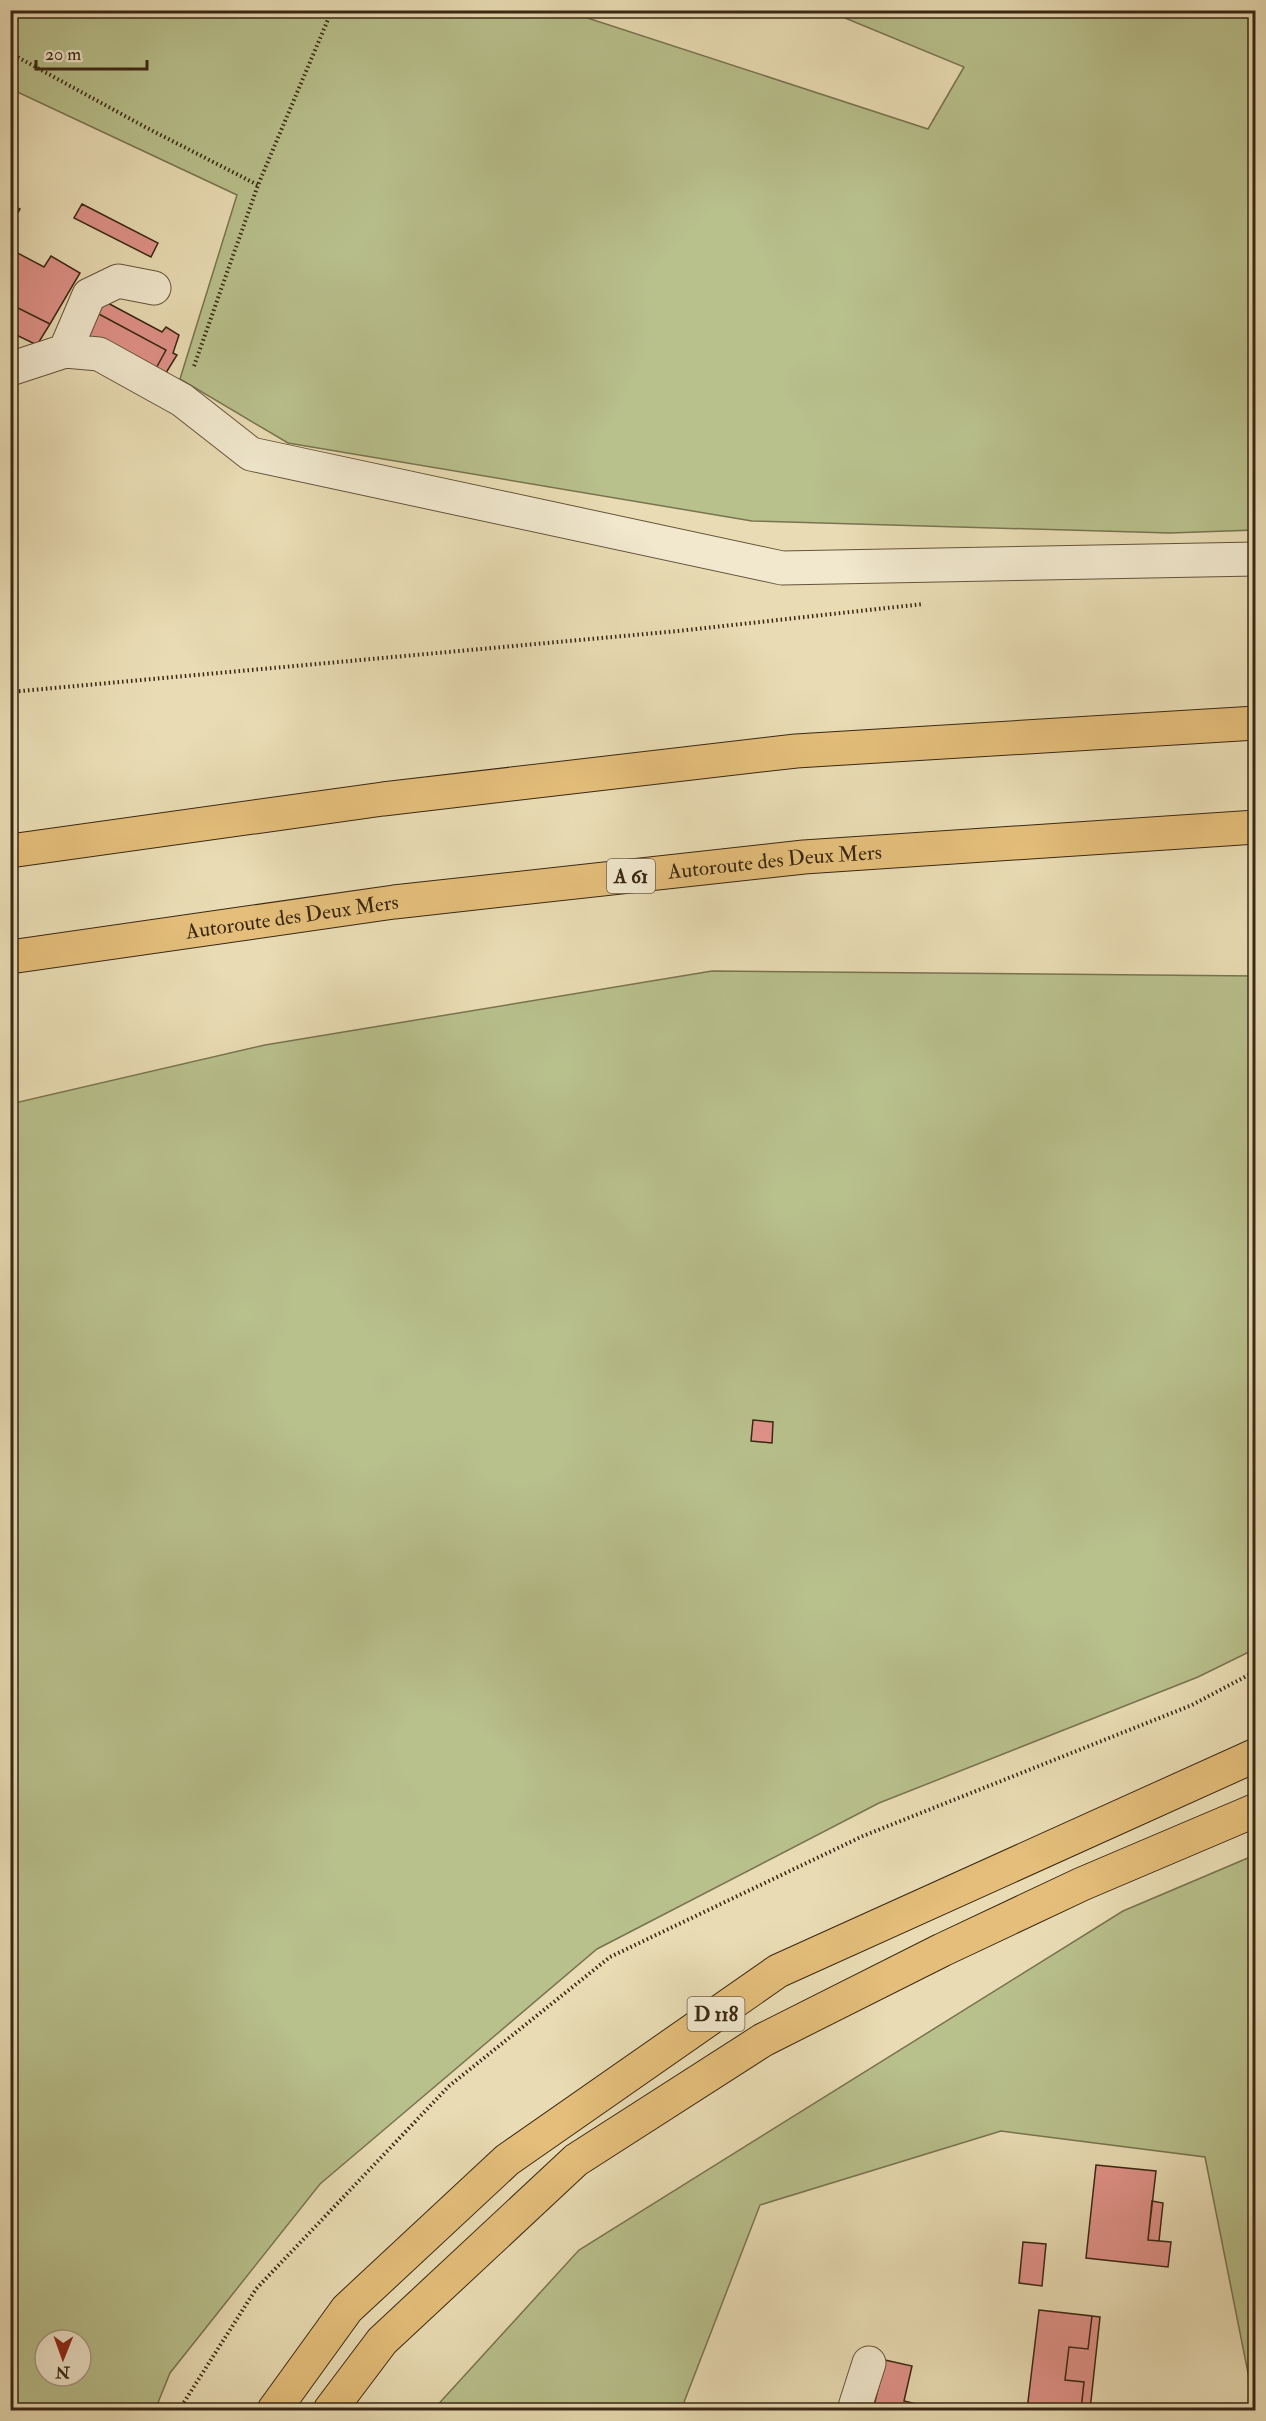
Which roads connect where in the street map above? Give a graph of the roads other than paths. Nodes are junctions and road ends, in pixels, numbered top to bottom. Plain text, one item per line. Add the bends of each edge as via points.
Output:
1 (154, 288) dead end
2 (65, 351) junction
3 (10, 369) edge
4 (1256, 559) edge
5 (1256, 723) edge
6 (1256, 827) edge
7 (10, 850) edge
8 (10, 957) edge
9 (1256, 1755) edge
10 (1256, 1810) edge
11 (869, 2362) dead end
12 (274, 2410) edge
13 (330, 2410) edge
14 (854, 2410) edge

1 - 2 lane via 118,281 89,295
2 - 3 lane
2 - 4 lane via 99,354 182,400 251,454 782,567
5 - 7 main road via 796,751 383,799
6 - 8 main road, Autoroute des Deux Mers / A 61 via 792,858 394,902
9 - 12 main road, D 118 via 778,1971 507,2160 347,2309
10 - 13 main road, D 118 via 1082,1884 763,2040 585,2154 382,2341
11 - 14 lane

